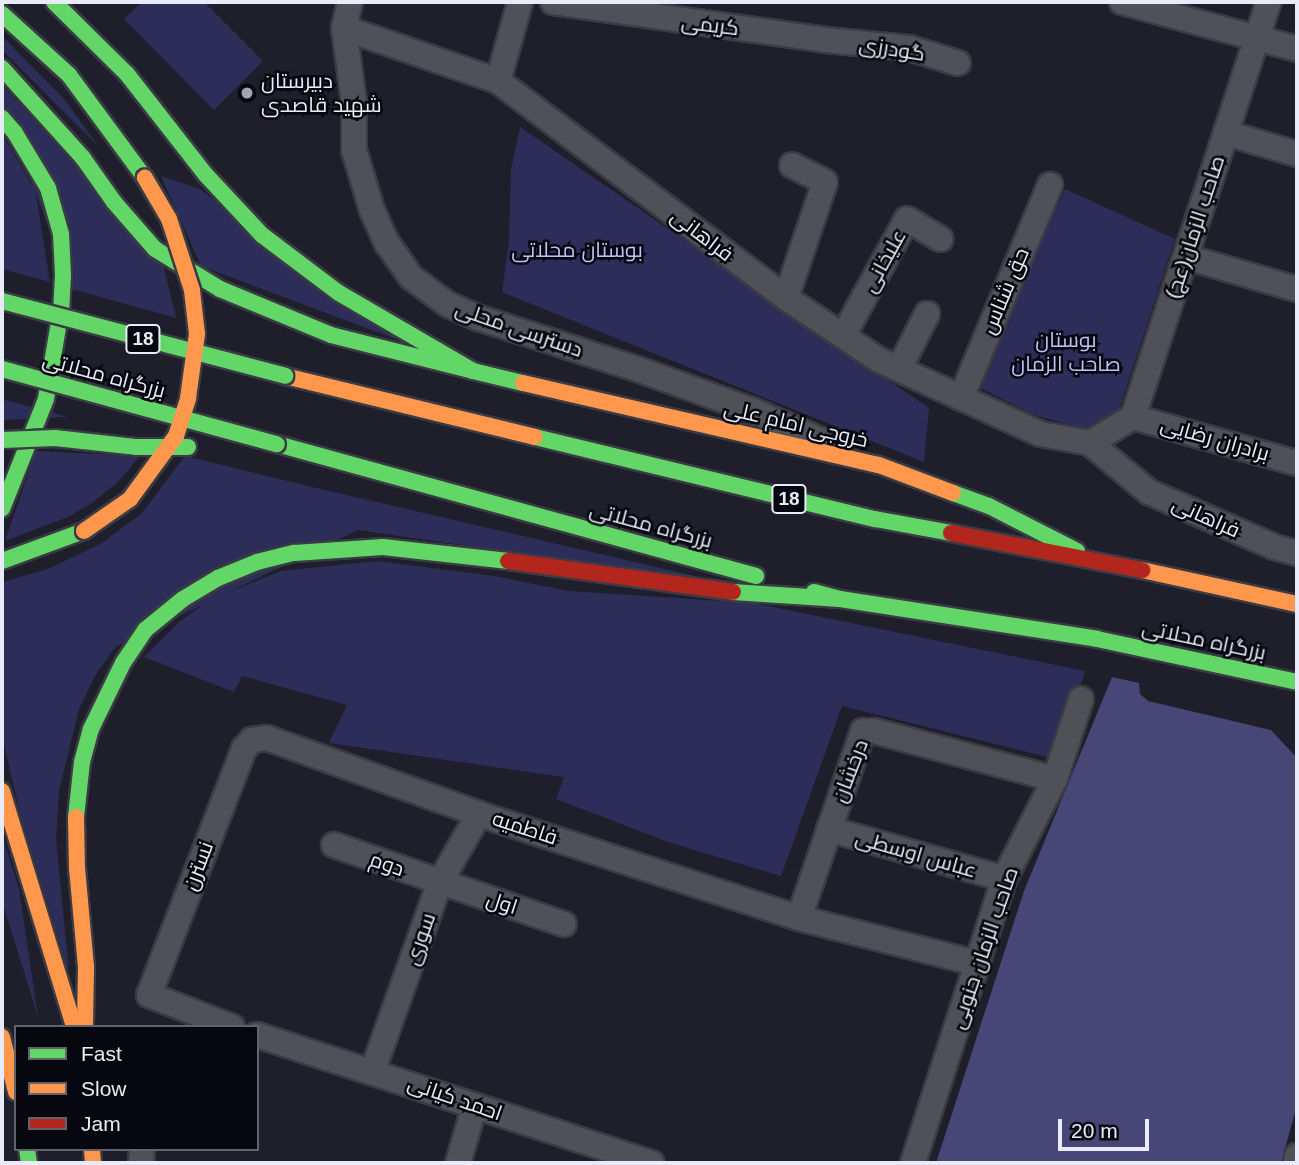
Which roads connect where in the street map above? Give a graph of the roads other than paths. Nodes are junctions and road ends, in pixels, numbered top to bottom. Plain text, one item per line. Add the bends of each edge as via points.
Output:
1 (54, 2) edge
2 (350, 2) edge
3 (520, 2) edge
4 (553, 2) edge
5 (1122, 2) edge
6 (1269, 2) edge
7 (2, 14) edge
8 (344, 28) junction
9 (1258, 38) junction
10 (826, 40) joint
11 (1297, 49) edge
12 (958, 63) dead end
13 (2, 68) edge
14 (498, 82) junction
15 (2, 118) edge
16 (1226, 133) junction
17 (1297, 154) edge
18 (792, 165) dead end
19 (1050, 185) dead end
20 (940, 239) dead end
21 (1186, 257) junction
22 (1297, 289) edge
23 (786, 298) junction
24 (2, 301) edge
25 (927, 314) dead end
26 (843, 336) junction
27 (2, 369) edge
28 (899, 369) junction
29 (473, 371) junction
30 (961, 398) junction
31 (1133, 417) junction
32 (2, 440) edge
33 (1090, 443) junction
34 (277, 444) junction
35 (1297, 463) edge
36 (879, 465) junction
37 (2, 509) edge
38 (1297, 554) edge
39 (1096, 560) junction
40 (2, 561) edge
41 (840, 599) junction
42 (1297, 604) edge
43 (1297, 682) edge
44 (1080, 699) dead end
45 (252, 740) joint
46 (1055, 779) junction
47 (2, 791) edge
48 (480, 814) junction
49 (829, 829) junction
50 (334, 845) dead end
51 (1004, 879) junction
52 (440, 882) junction
53 (799, 918) junction
54 (564, 924) dead end
55 (976, 963) junction
56 (73, 1025) edge
57 (85, 1025) edge
58 (227, 1025) edge
59 (2, 1037) edge
60 (262, 1039) edge
61 (373, 1070) junction
62 (14, 1084) edge
63 (475, 1105) junction
64 (1297, 1156) edge
65 (458, 1163) edge
66 (652, 1163) edge
67 (913, 1163) edge
68 (1296, 1163) edge

1 - 29 main road via 127,74 206,175 262,235 350,300
2 - 8 street
3 - 14 street
4 - 10 street, کریمی
5 - 9 street
6 - 9 street, صاحب الزمان(عج)
7 - 40 main road, bridge via 69,75 145,178 169,219 192,290 197,334 188,398 176,436 130,499 84,531
8 - 14 street, فراهانی
8 - 36 street, دسترسی محلی via 360,178 387,243 425,290 479,318 729,402
9 - 11 street
9 - 16 street, صاحب الزمان(عج)
10 - 12 street, گودرزی via 909,48
13 - 29 main road, خروجی امام علی via 83,158 155,249 220,289 269,312 331,335
14 - 23 street, فراهانی
15 - 37 main road via 48,188 61,234 63,275 46,399
16 - 17 street
16 - 21 street, صاحب الزمان(عج)
18 - 23 street via 825,182
19 - 30 street, حق شناس
20 - 26 street, علیخانی via 907,219
21 - 22 street
21 - 31 street, صاحب الزمان(عج)
23 - 26 street, فراهانی
24 - 39 main road, 18, bridge via 285,376 875,519
25 - 28 street
26 - 28 street, فراهانی
27 - 34 main road, بزرگراه محلاتی, bridge
28 - 30 street, فراهانی
29 - 36 main road, خروجی امام علی
30 - 33 street, فراهانی via 1041,434
31 - 33 street
31 - 35 street, برادران رضایی
32 - 34 main road, bridge via 55,439 136,447
33 - 38 street, فراهانی via 1149,492
34 - 41 main road, بزرگراه محلاتی
36 - 39 main road, خروجی امام علی via 989,506
39 - 42 main road, 18
41 - 43 main road, بزرگراه محلاتی via 1097,639
41 - 57 main road via 713,591 383,547 294,553 218,578 145,630 122,663 91,729 76,806
44 - 46 street, صاحب الزمان جنوبی
45 - 48 street, فاطمیه via 267,738
45 - 58 street, نسترن via 244,749 149,995
46 - 49 street, درخشان via 863,731
46 - 51 street, صاحب الزمان جنوبی
47 - 56 main road
48 - 52 street, سوری
48 - 53 street, فاطمیه
49 - 51 street, عباس اوسطی
49 - 53 street, درخشان
50 - 52 street, دوم
51 - 55 street, صاحب الزمان جنوبی
52 - 54 street, اول
52 - 61 street, سوری
53 - 55 street, فاطمیه
55 - 67 street, صاحب الزمان جنوبی
59 - 62 main road
60 - 61 street, احمد کیانی
61 - 63 street, احمد کیانی
63 - 65 street
63 - 66 street, احمد کیانی
64 - 68 street

